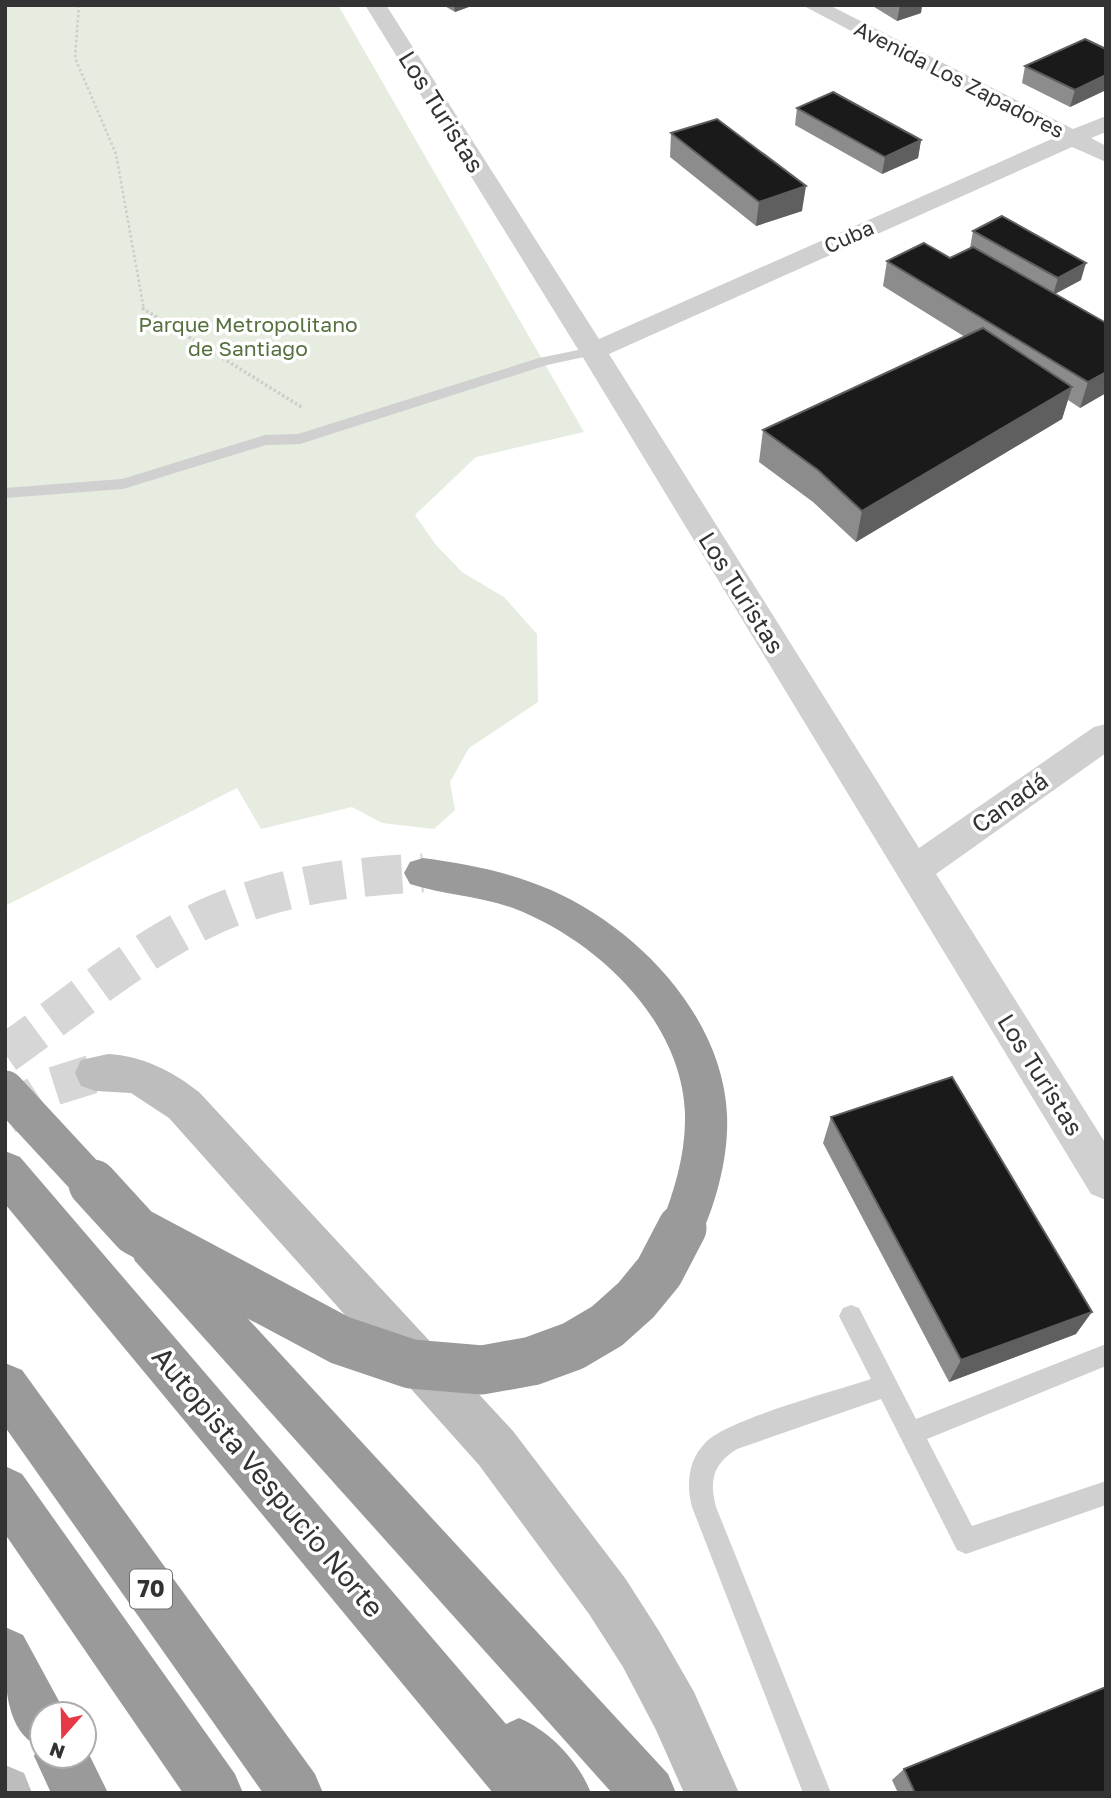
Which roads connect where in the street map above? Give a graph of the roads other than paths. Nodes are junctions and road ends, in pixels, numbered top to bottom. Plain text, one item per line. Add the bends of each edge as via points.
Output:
1 (375, 5) edge
2 (812, 5) edge
3 (1106, 123) edge
4 (1072, 138) junction
5 (1106, 155) edge
6 (593, 351) junction
7 (332, 426) joint
8 (5, 494) edge
9 (1106, 736) edge
10 (914, 870) junction
11 (423, 873) tunnel mouth
12 (96, 1073) tunnel mouth
13 (5, 1090) edge
14 (5, 1171) edge
15 (1106, 1181) edge
16 (136, 1231) junction
17 (851, 1317) dead end
18 (1105, 1356) edge
19 (5, 1386) edge
20 (884, 1386) junction
21 (909, 1434) junction
22 (5, 1491) edge
23 (1106, 1493) edge
24 (285, 1501) junction
25 (5, 1653) edge
26 (31, 1700) edge
27 (69, 1770) edge
28 (81, 1793) edge
29 (216, 1793) edge
30 (296, 1793) edge
31 (529, 1793) edge
32 (564, 1793) edge
33 (649, 1793) edge
34 (712, 1793) edge
35 (817, 1793) edge

1 - 6 street, Los Turistas
2 - 4 street, Avenida Los Zapadores
3 - 4 street, Cuba
4 - 5 street, Avenida Los Zapadores
4 - 6 street, Cuba
6 - 7 lane via 544,360
6 - 10 street, Los Turistas
7 - 8 lane via 300,439 265,440 123,484
9 - 10 street, Canadá
10 - 15 street, Los Turistas
11 - 16 highway, bridge via 485,882 555,909 624,956 665,1003 693,1056 706,1116 702,1163 682,1228 649,1286 607,1326 573,1346 532,1361 460,1371 411,1364 361,1349
12 - 34 main road via 135,1075 184,1105 496,1448 641,1649
13 - 16 highway, bridge
14 - 24 highway, Autopista Vespucio Norte
16 - 33 highway
17 - 20 lane
18 - 21 lane
19 - 30 highway, 70
20 - 21 lane
20 - 35 lane via 730,1439 714,1448 699,1477 704,1507
21 - 23 lane via 965,1541
22 - 29 highway, 70
24 - 31 highway, Autopista Vespucio Norte
24 - 32 highway
25 - 26 highway
27 - 28 highway

